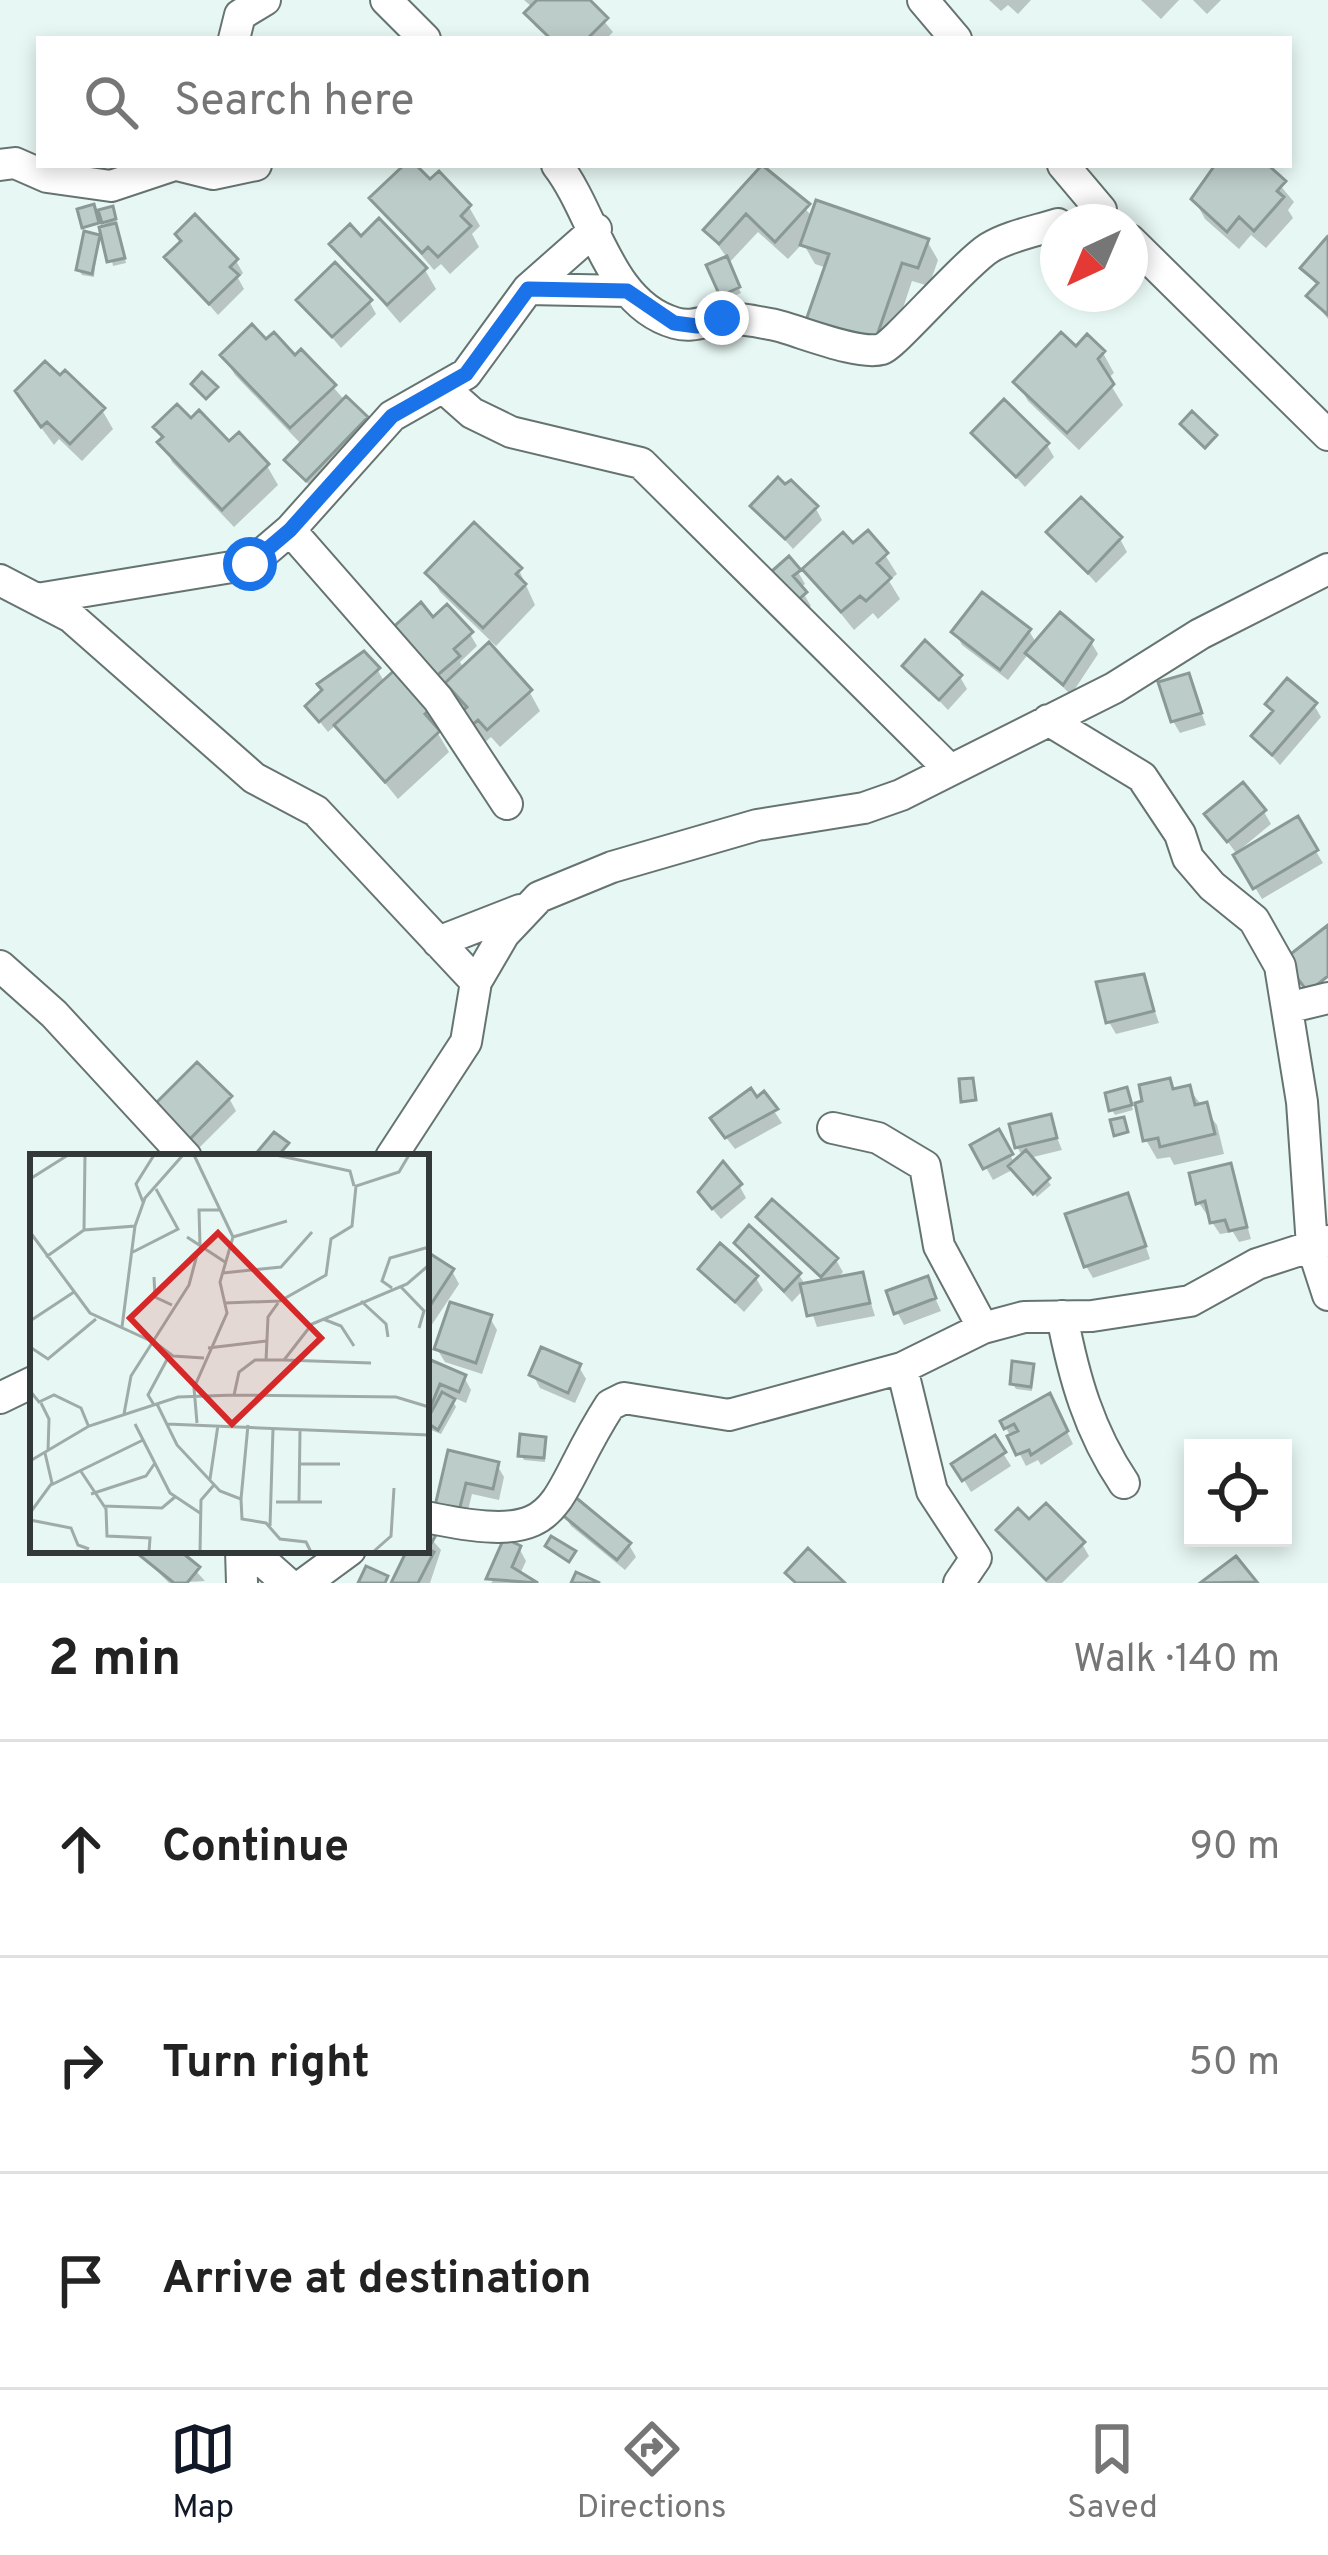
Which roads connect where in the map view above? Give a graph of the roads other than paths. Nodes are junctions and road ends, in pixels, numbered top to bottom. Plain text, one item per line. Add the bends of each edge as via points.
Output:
1 (266, 0) edge
2 (386, 0) edge
3 (923, 0) edge
4 (236, 36) edge
5 (422, 36) edge
6 (953, 36) edge
7 (0, 165) edge
8 (167, 168) edge
9 (188, 168) edge
10 (242, 168) edge
11 (559, 168) edge
12 (1067, 168) edge
13 (1097, 204) edge
14 (596, 229) junction
15 (1040, 230) edge
16 (1148, 257) edge
17 (528, 289) junction
18 (627, 291) junction
19 (446, 390) junction
20 (1328, 435) edge
21 (290, 530) junction
22 (1328, 568) edge
23 (0, 580) edge
24 (117, 586) junction
25 (37, 599) junction
26 (104, 642) junction
27 (1048, 720) junction
28 (949, 769) junction
29 (507, 804) dead end
30 (526, 908) junction
31 (438, 942) junction
32 (0, 966) edge
33 (476, 982) junction
34 (1328, 998) edge
35 (1286, 1008) junction
36 (833, 1128) dead end
37 (183, 1154) edge
38 (393, 1154) edge
39 (1320, 1243) edge
40 (1328, 1295) edge
41 (1062, 1316) junction
42 (983, 1328) junction
43 (902, 1368) junction
44 (30, 1383) edge
45 (0, 1398) edge
46 (1124, 1483) dead end
47 (429, 1518) edge
48 (246, 1553) edge
49 (250, 1553) edge
50 (346, 1553) edge
51 (242, 1583) edge
52 (287, 1583) edge
53 (305, 1583) edge
54 (959, 1583) edge

1 - 4 street via 240,16
2 - 5 street
3 - 6 street
7 - 8 street via 111,186
9 - 10 street
11 - 14 street
12 - 13 street
14 - 17 street
14 - 18 street
15 - 18 street via 991,246 883,349 755,322 674,323
16 - 20 street
17 - 18 street
17 - 19 street
19 - 21 street via 392,416
19 - 28 street via 511,431 641,463
21 - 24 street via 250,564
21 - 29 street via 438,699
22 - 27 street
23 - 25 street
24 - 25 street
24 - 26 street
25 - 26 street
26 - 31 street via 254,778 316,811
27 - 28 street
27 - 35 street via 1142,777 1189,858 1254,920 1280,966
28 - 30 street via 864,808 799,814 612,867
30 - 31 street
30 - 33 street
31 - 33 street
32 - 37 street
33 - 38 street via 466,1042
34 - 35 street
35 - 39 street
36 - 42 street via 878,1138 925,1166 939,1246
39 - 40 street
39 - 41 street via 1257,1264 1190,1301
41 - 42 street
41 - 46 street via 1096,1442
42 - 43 street
43 - 47 street via 729,1415 624,1397 610,1405 560,1502 542,1518 484,1529
43 - 54 street via 932,1491 976,1558
44 - 45 street
48 - 51 street
49 - 52 street
50 - 53 street

